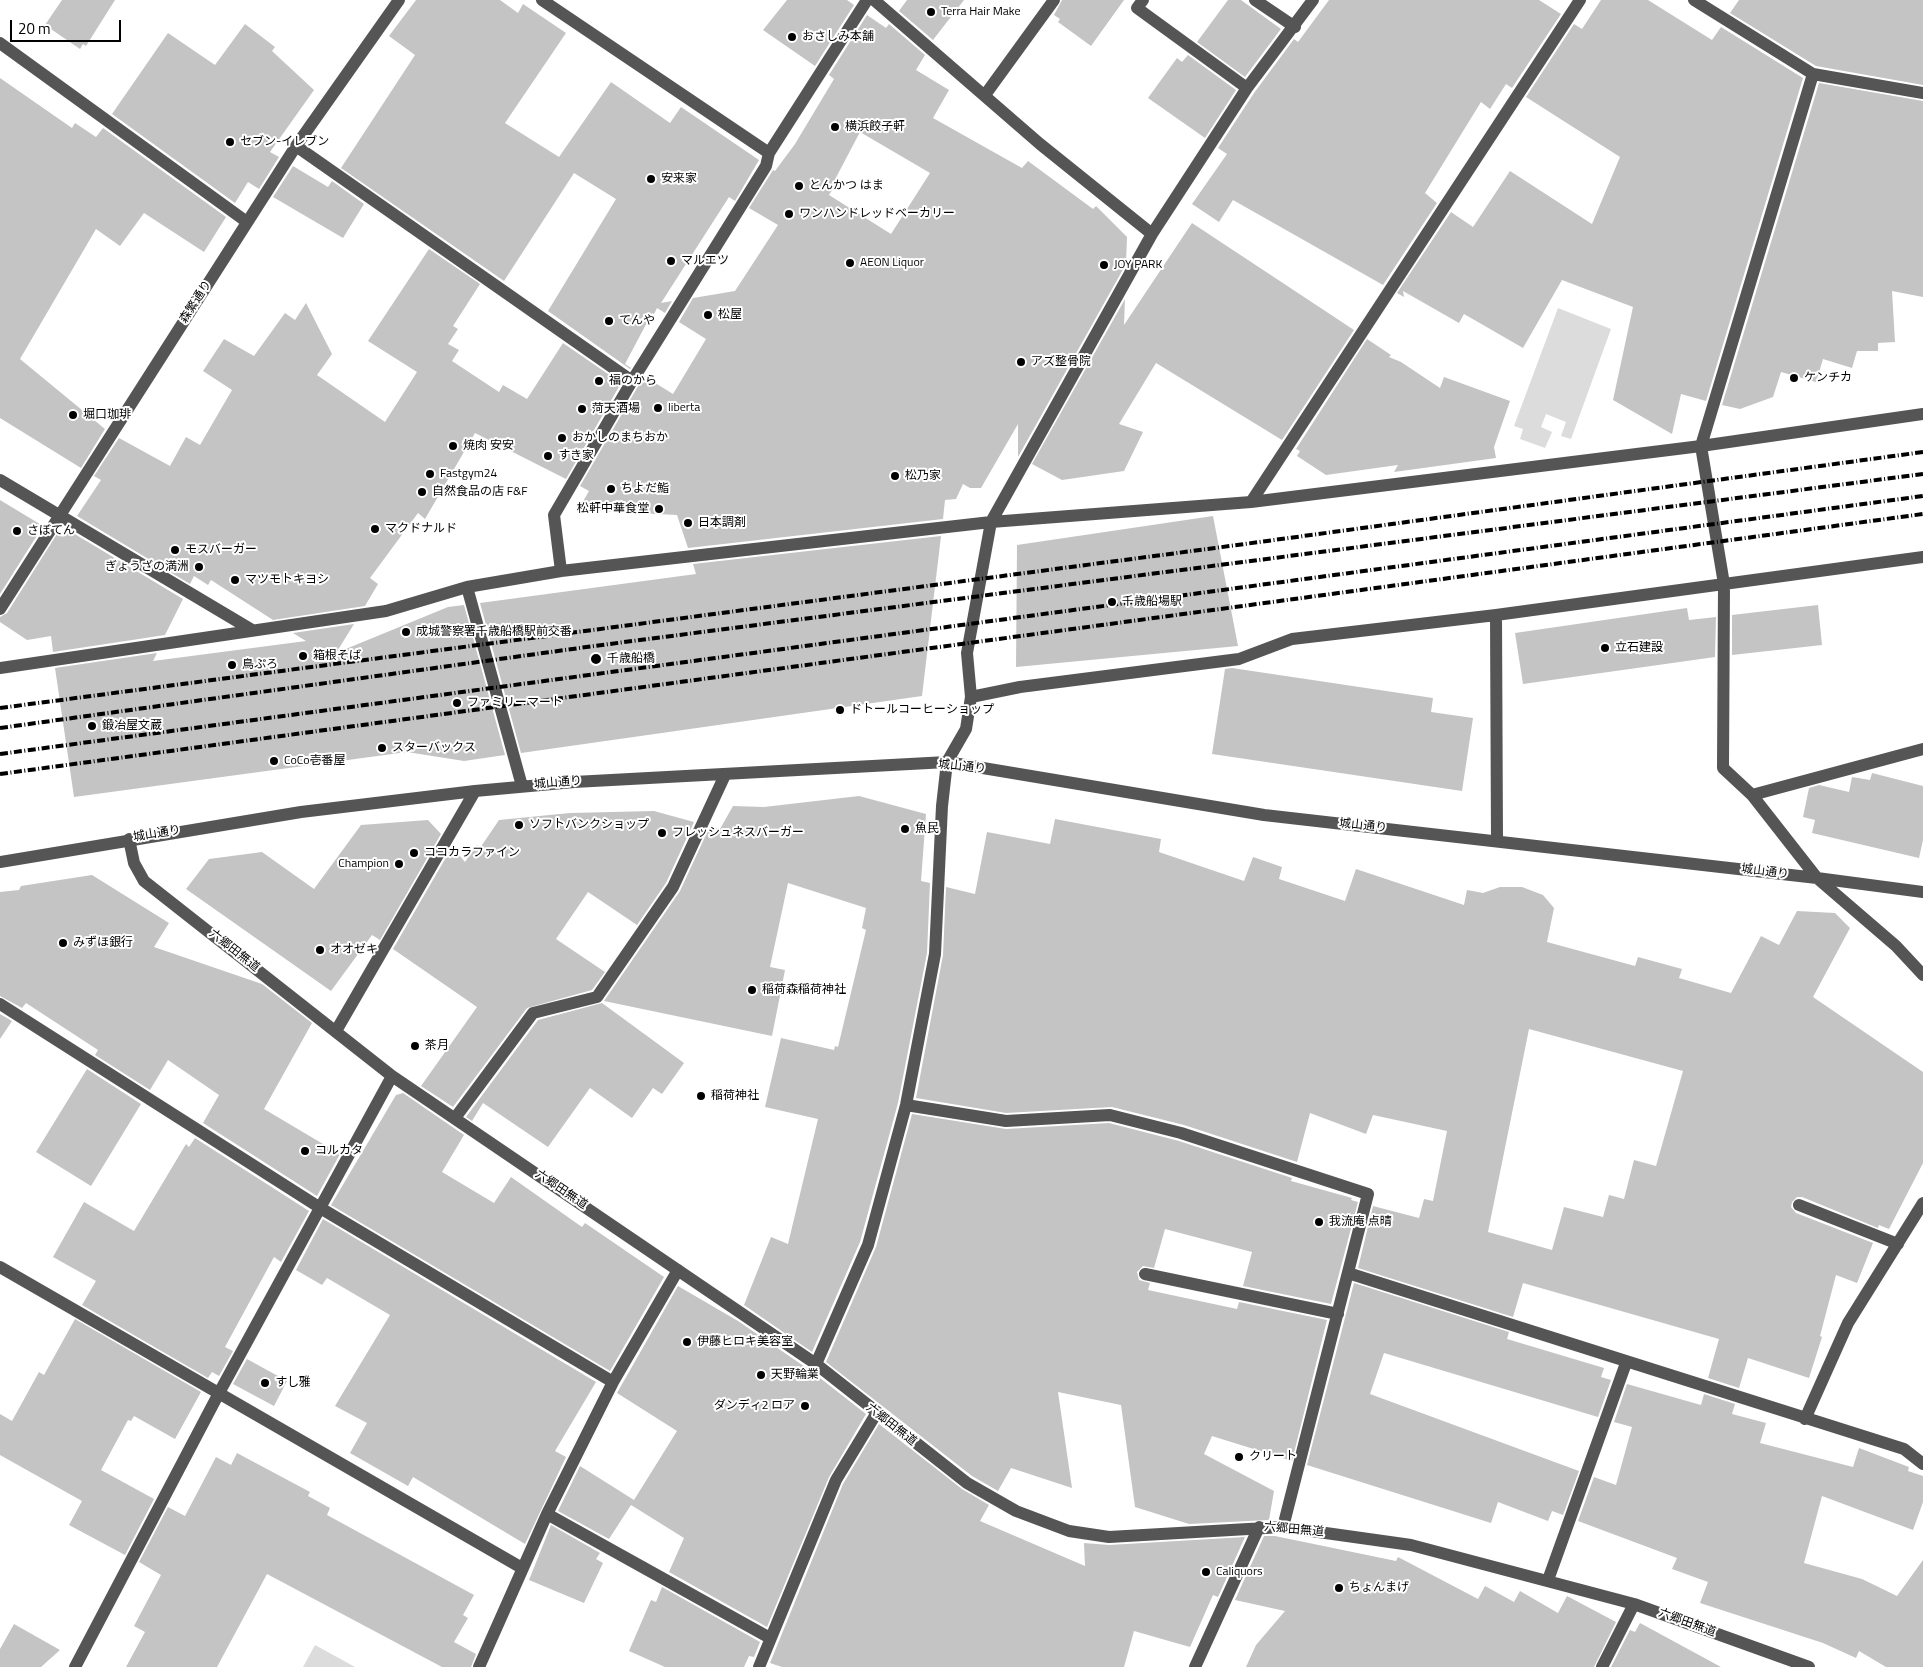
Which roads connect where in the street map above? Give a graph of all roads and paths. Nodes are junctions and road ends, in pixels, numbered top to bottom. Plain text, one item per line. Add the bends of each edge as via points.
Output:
1 (399, 0) edge
2 (542, 0) edge
3 (866, 0) edge
4 (874, 0) edge
5 (1054, 0) edge
6 (1143, 0) edge
7 (1254, 0) edge
8 (1313, 0) edge
9 (1580, 0) edge
10 (1694, 0) edge
11 (1708, 4) edge
12 (1295, 27) junction
13 (0, 43) edge
14 (1813, 74) junction
15 (1247, 88) junction
16 (1923, 93) edge
17 (985, 95) junction
18 (296, 146) junction
19 (769, 154) junction
20 (247, 222) junction
21 (1152, 234) junction
22 (632, 382) junction
23 (1923, 414) edge
24 (1701, 446) junction
25 (0, 480) edge
26 (1251, 502) junction
27 (60, 516) junction
28 (991, 522) junction
29 (1923, 557) edge
30 (561, 571) junction
31 (1724, 584) junction
32 (467, 587) junction
33 (0, 609) edge
34 (1496, 615) junction
35 (252, 630) junction
36 (0, 668) edge
37 (971, 697) junction
38 (1923, 748) edge
39 (947, 762) junction
40 (725, 775) junction
41 (522, 786) junction
42 (475, 791) junction
43 (1752, 795) junction
44 (129, 839) junction
45 (1497, 841) junction
46 (0, 862) edge
47 (1817, 878) junction
48 (1923, 892) edge
49 (1923, 975) edge
50 (0, 1004) edge
51 (336, 1031) junction
52 (392, 1076) junction
53 (906, 1105) junction
54 (455, 1118) junction
55 (1923, 1203) edge
56 (1799, 1206) dead end
57 (322, 1208) junction
58 (1898, 1244) junction
59 (0, 1267) edge
60 (678, 1270) junction
61 (1348, 1273) junction
62 (1145, 1274) dead end
63 (1338, 1314) junction
64 (1626, 1362) junction
65 (816, 1364) junction
66 (613, 1382) junction
67 (220, 1393) junction
68 (876, 1414) junction
69 (1805, 1419) junction
70 (1923, 1464) edge
71 (547, 1514) junction
72 (1259, 1527) junction
73 (1283, 1527) junction
74 (522, 1568) junction
75 (1548, 1580) junction
76 (1634, 1604) junction
77 (770, 1638) junction
78 (74, 1667) edge
79 (480, 1667) edge
80 (759, 1667) edge
81 (1194, 1667) edge
82 (1602, 1667) edge
83 (1809, 1667) edge

1 - 18 street, 森繁通り
2 - 19 street
3 - 19 street
4 - 17 street
5 - 17 street
6 - 15 street via 1137,8
7 - 12 street
8 - 12 street
9 - 26 street
10 - 11 street
11 - 14 street
12 - 15 street
13 - 20 street
14 - 16 street
14 - 24 street
15 - 21 street
17 - 21 street
18 - 20 street, 森繁通り
18 - 22 street
19 - 22 street via 766,166
20 - 27 street, 森繁通り
21 - 28 street
22 - 30 street via 554,515
23 - 24 street
24 - 26 street
24 - 31 street
25 - 27 street
26 - 28 street
27 - 33 street, 森繁通り
27 - 35 street
28 - 30 street
28 - 37 street via 966,653
29 - 31 street
30 - 32 street
31 - 34 street
31 - 43 street via 1724,768
32 - 35 street via 386,612
32 - 41 street
34 - 37 street via 1292,639 1239,659 1020,687
34 - 45 street
35 - 36 street
37 - 39 street via 966,729
38 - 43 street
39 - 40 street, 城山通り
39 - 45 street, 城山通り via 1264,815
39 - 53 street via 935,954
40 - 41 street, 城山通り
40 - 54 street via 674,887 597,997 533,1013
41 - 42 street, 城山通り
42 - 44 street, 城山通り via 301,812
42 - 51 street
43 - 47 street
44 - 46 street, 城山通り
44 - 51 street, 六郷田無道 via 134,863 144,881
45 - 47 street, 城山通り
47 - 48 street, 城山通り
47 - 49 street via 1896,946
50 - 57 street
51 - 52 street, 六郷田無道
52 - 54 street, 六郷田無道
52 - 57 street
53 - 61 street via 1006,1121 1110,1115 1181,1133 1368,1194
53 - 65 street via 868,1245
54 - 60 street, 六郷田無道
55 - 58 street
56 - 58 street
57 - 66 street
57 - 67 street
58 - 69 street via 1848,1323
59 - 67 street
60 - 65 street, 六郷田無道
60 - 66 street
61 - 63 street
61 - 64 street
62 - 63 street
63 - 73 street
64 - 69 street
64 - 75 street
65 - 68 street, 六郷田無道
66 - 71 street
67 - 74 street
67 - 78 street
68 - 72 street, 六郷田無道 via 967,1483 1016,1511 1070,1531 1109,1537
68 - 77 street via 836,1480
69 - 70 street via 1904,1449
71 - 74 street
71 - 77 street
72 - 73 street, 六郷田無道
72 - 81 street
73 - 75 street, 六郷田無道 via 1412,1544
74 - 79 street
75 - 76 street, 六郷田無道
76 - 82 street
76 - 83 street, 六郷田無道
77 - 80 street

